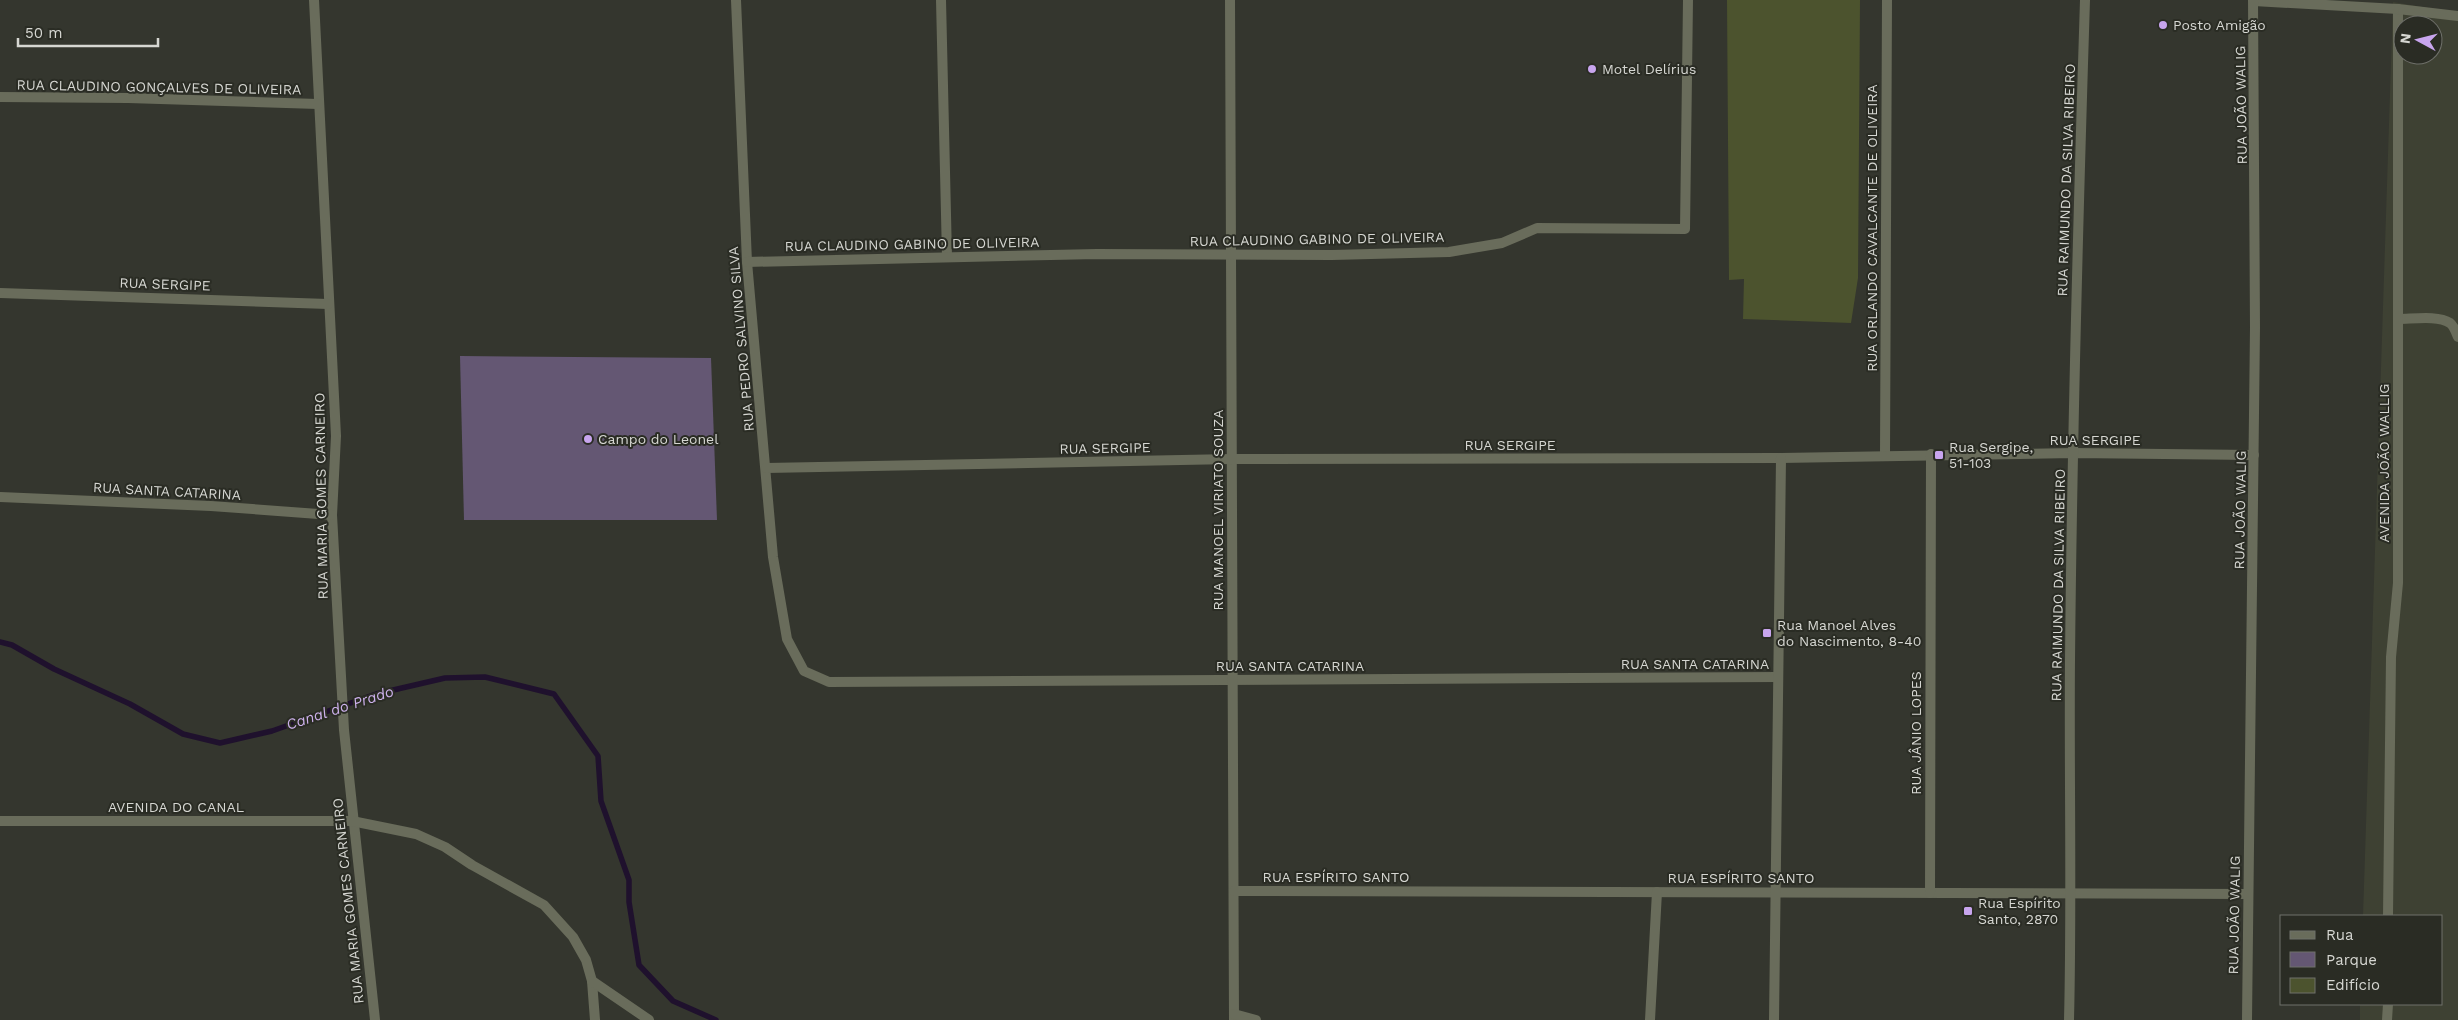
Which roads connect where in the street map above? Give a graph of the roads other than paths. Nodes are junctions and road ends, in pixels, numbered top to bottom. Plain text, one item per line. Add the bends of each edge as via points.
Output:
1 (314, 0) edge
2 (736, 0) edge
3 (941, 0) edge
4 (1230, 0) edge
5 (1688, 0) edge
6 (1887, 0) edge
7 (2085, 0) edge
8 (2254, 0) edge
9 (2398, 5) edge
10 (2458, 16) edge
11 (0, 98) edge
12 (318, 104) junction
13 (1231, 254) junction
14 (947, 257) junction
15 (747, 262) junction
16 (0, 293) edge
17 (328, 304) junction
18 (2398, 320) junction
19 (2458, 337) edge
20 (2074, 453) junction
21 (1931, 454) junction
22 (2254, 454) junction
23 (1886, 455) junction
24 (1781, 458) junction
25 (1232, 459) junction
26 (766, 468) junction
27 (0, 497) edge
28 (332, 515) junction
29 (804, 671) joint
30 (1778, 677) junction
31 (1233, 680) junction
32 (0, 821) edge
33 (352, 821) junction
34 (1234, 891) junction
35 (1657, 892) junction
36 (1776, 892) junction
37 (2072, 892) junction
38 (1930, 893) junction
39 (2248, 894) junction
40 (2388, 915) edge
41 (592, 981) junction
42 (2388, 1005) edge
43 (1234, 1017) edge
44 (375, 1020) edge
45 (595, 1020) edge
46 (649, 1020) edge
47 (1256, 1020) edge
48 (1650, 1020) edge
49 (1774, 1020) edge
50 (2070, 1020) edge
51 (2247, 1020) edge
52 (2387, 1020) edge

1 - 12 street, RUA MARIA GOMES CARNEIRO
2 - 15 street, RUA PEDRO SALVINO SILVA
3 - 14 street
4 - 13 street, RUA MANOEL VIRIATO SOUZA
5 - 13 street, RUA CLAUDINO GABINO DE OLIVEIRA via 1685,229 1537,228 1502,243 1449,252
6 - 23 street, RUA ORLANDO CAVALCANTE DE OLIVEIRA
7 - 20 street, RUA RAIMUNDO DA SILVA RIBEIRO
8 - 9 street
8 - 22 street, RUA JOÃO WALIG
9 - 10 street
9 - 18 street, AVENIDA JOÃO WALLIG
11 - 12 street, RUA CLAUDINO GONÇALVES DE OLIVEIRA
12 - 17 street, RUA MARIA GOMES CARNEIRO via 325,192
13 - 14 street, RUA CLAUDINO GABINO DE OLIVEIRA
13 - 25 street, RUA MANOEL VIRIATO SOUZA
14 - 15 street, RUA CLAUDINO GABINO DE OLIVEIRA
15 - 26 street, RUA PEDRO SALVINO SILVA
16 - 17 street, RUA SERGIPE
17 - 28 street, RUA MARIA GOMES CARNEIRO via 336,436
18 - 19 street via 2448,322
18 - 40 street, AVENIDA JOÃO WALLIG via 2398,583 2391,657
20 - 21 street, RUA SERGIPE
20 - 22 street, RUA SERGIPE
20 - 37 street, RUA RAIMUNDO DA SILVA RIBEIRO via 2070,663
21 - 23 street, RUA SERGIPE
21 - 38 street, RUA JÂNIO LOPES
22 - 39 street, RUA JOÃO WALIG
23 - 24 street, RUA SERGIPE
24 - 25 street, RUA SERGIPE
24 - 30 street
25 - 26 street, RUA SERGIPE
25 - 31 street, RUA MANOEL VIRIATO SOUZA
26 - 29 street, RUA PEDRO SALVINO SILVA via 773,557 787,639
27 - 28 street, RUA SANTA CATARINA
28 - 33 street, RUA MARIA GOMES CARNEIRO
29 - 31 street, RUA SANTA CATARINA via 829,682
30 - 31 street, RUA SANTA CATARINA
30 - 36 street
31 - 34 street, RUA MANOEL VIRIATO SOUZA
32 - 33 street, AVENIDA DO CANAL
33 - 41 street, AVENIDA DO CANAL via 416,834 445,846 544,905 573,937 586,960
33 - 44 street, RUA MARIA GOMES CARNEIRO
34 - 35 street, RUA ESPÍRITO SANTO
34 - 43 street, RUA MANOEL VIRIATO SOUZA
35 - 36 street, RUA ESPÍRITO SANTO
35 - 48 street
36 - 38 street, RUA ESPÍRITO SANTO
36 - 49 street
37 - 38 street, RUA ESPÍRITO SANTO
37 - 39 street, RUA ESPÍRITO SANTO
37 - 50 street, RUA RAIMUNDO DA SILVA RIBEIRO
39 - 51 street, RUA JOÃO WALIG
41 - 45 street, AVENIDA DO CANAL
41 - 46 street
42 - 52 street
43 - 47 street

